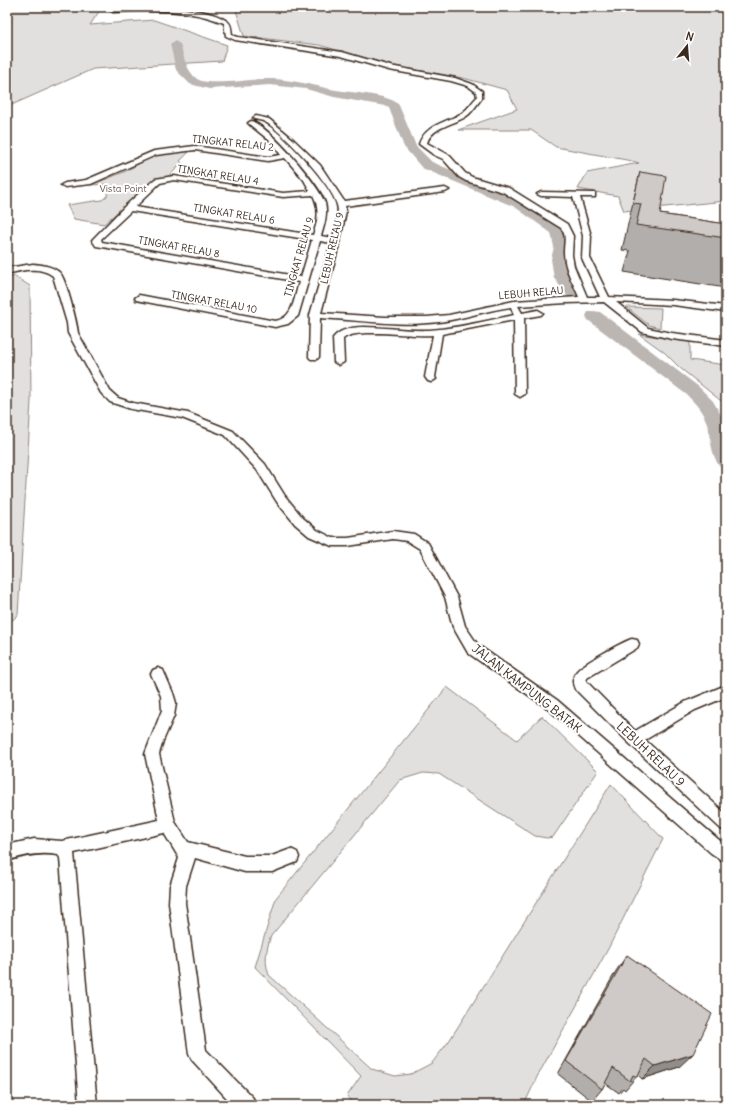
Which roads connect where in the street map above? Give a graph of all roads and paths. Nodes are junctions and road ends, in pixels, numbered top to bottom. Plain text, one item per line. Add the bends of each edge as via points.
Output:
1 (113, 10) dead end
2 (267, 120) joint
3 (286, 156) junction
4 (65, 185) dead end
5 (445, 190) dead end
6 (316, 193) junction
7 (541, 194) dead end
8 (576, 195) junction
9 (592, 195) dead end
10 (341, 204) junction
11 (128, 208) junction
12 (316, 238) junction
13 (336, 241) junction
14 (7, 270) edge
15 (304, 280) junction
16 (139, 298) dead end
17 (605, 298) junction
18 (584, 299) junction
19 (513, 304) junction
20 (726, 309) edge
21 (538, 313) dead end
22 (315, 315) junction
23 (519, 316) junction
24 (285, 322) joint
25 (438, 333) junction
26 (726, 343) edge
27 (314, 357) dead end
28 (339, 362) dead end
29 (431, 379) dead end
30 (520, 394) dead end
31 (632, 644) dead end
32 (158, 674) dead end
33 (726, 691) edge
34 (634, 739) junction
35 (726, 824) edge
36 (168, 825) junction
37 (62, 848) junction
38 (183, 848) junction
39 (7, 854) edge
40 (726, 855) edge
41 (291, 857) dead end
42 (88, 1105) edge
43 (246, 1105) edge

1 - 18 street via 163,9 198,13 226,22 229,36 237,39 342,54 389,68 436,75 470,85 479,91 480,97 464,115 426,135 423,144 446,157 469,179 506,190 564,226 570,236 570,267
2 - 3 street, TINGKAT RELAU 9 via 254,121
2 - 10 street, LEBUH RELAU 9 via 316,166
3 - 4 street, TINGKAT RELAU 2 via 268,158 195,148 161,152 148,154 88,182
3 - 6 street, TINGKAT RELAU 9
5 - 10 street
6 - 11 street, TINGKAT RELAU 4 via 283,195 167,178 158,181
6 - 12 street, TINGKAT RELAU 9 via 321,203 322,220
7 - 8 street
8 - 9 street
8 - 17 street via 587,236 586,258
10 - 13 street, LEBUH RELAU 9
11 - 12 street, TINGKAT RELAU 6
11 - 15 street, TINGKAT RELAU 8 via 98,237 96,240 99,244
12 - 13 street, TINGKAT RELAU 6
12 - 15 street, TINGKAT RELAU 9
13 - 22 street, LEBUH RELAU 9
14 - 40 street, JALAN KAMPUNG BATAK via 52,270 57,275 73,333 106,393 114,400 130,406 184,415 229,433 261,467 291,512 314,533 332,542 393,535 410,537 424,546 451,597 459,627 473,649 552,704
15 - 24 street, TINGKAT RELAU 9 via 292,316
16 - 24 street, TINGKAT RELAU 10 via 275,324
17 - 18 street, LEBUH RELAU
17 - 20 street, LEBUH RELAU via 663,301
17 - 26 street via 645,330
18 - 19 street, LEBUH RELAU
19 - 22 street, LEBUH RELAU via 429,320 405,321
19 - 23 street
21 - 23 street
22 - 27 street, LEBUH RELAU 9
23 - 25 street
23 - 30 street
25 - 28 street via 354,330 344,332 338,338
25 - 29 street
31 - 34 street, LEBUH RELAU 9 via 585,672 579,681 584,692
32 - 36 street via 169,703 167,716 153,743 152,754
33 - 34 street via 697,702
34 - 35 street, LEBUH RELAU 9
36 - 37 street
36 - 38 street
37 - 39 street via 33,845
37 - 42 street via 68,856
38 - 41 street via 245,864 272,864
38 - 43 street via 187,858 178,886 177,903 198,1054

